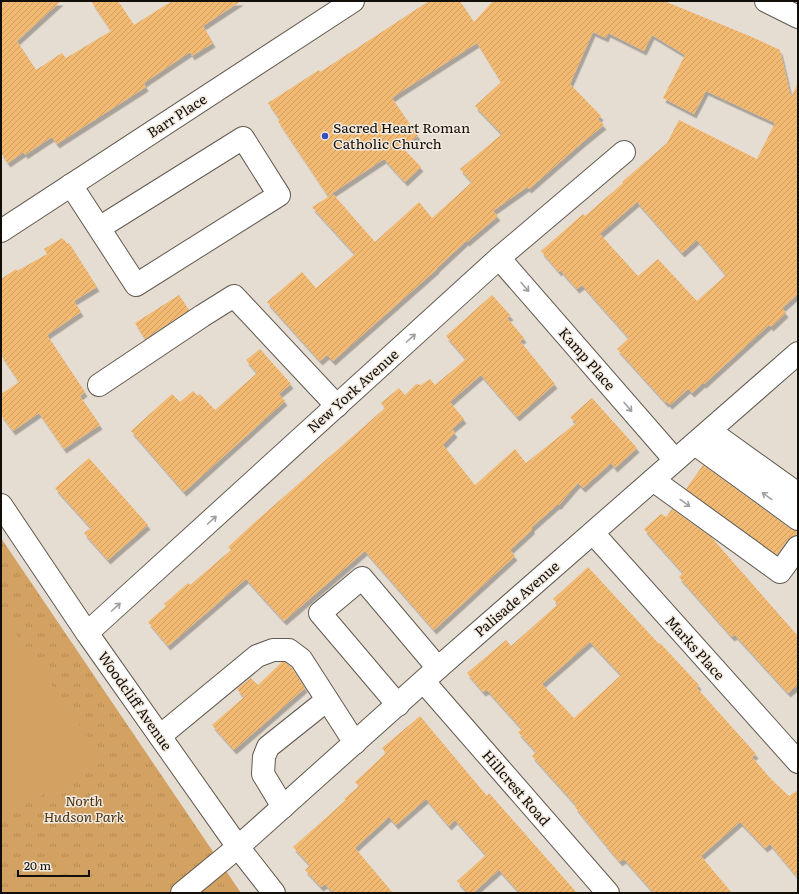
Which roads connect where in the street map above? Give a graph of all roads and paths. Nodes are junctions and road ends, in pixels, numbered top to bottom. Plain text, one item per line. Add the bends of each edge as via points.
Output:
1 (353, 1) edge
2 (766, 1) edge
3 (798, 17) edge
4 (624, 152) dead end
5 (71, 185) junction
6 (99, 228) junction
7 (1, 231) edge
8 (499, 258) junction
9 (798, 353) edge
10 (99, 385) dead end
11 (337, 406) junction
12 (703, 438) junction
13 (675, 460) junction
14 (653, 480) junction
15 (798, 494) edge
16 (1, 505) edge
17 (798, 519) edge
18 (593, 533) junction
19 (797, 549) edge
20 (87, 634) junction
21 (431, 675) junction
22 (327, 700) junction
23 (398, 705) junction
24 (160, 736) junction
25 (355, 743) junction
26 (798, 762) edge
27 (283, 807) junction
28 (238, 847) junction
29 (182, 893) edge
30 (274, 893) edge
31 (608, 893) edge

1 - 5 street, Barr Place
2 - 3 street
4 - 8 street, New York Avenue
5 - 6 street
5 - 7 street, Barr Place
6 - 6 street via 243,138 279,195 136,285
11 -> 8 street, New York Avenue
8 -> 13 street, Kamp Place
9 - 12 street, Palisade Avenue
10 - 11 street via 234,296
20 -> 11 street, New York Avenue
12 - 13 street, Palisade Avenue
12 - 15 street
17 -> 12 street
13 - 14 street, Palisade Avenue
14 - 18 street, Palisade Avenue
14 -> 19 street via 780,572
16 - 20 street, Woodcliff Avenue
18 - 21 street, Palisade Avenue
18 - 26 street, Marks Place
20 - 24 street, Woodcliff Avenue
21 - 23 street, Palisade Avenue
21 - 23 street, Hillcrest Road via 362,578 320,614
21 - 31 street, Hillcrest Road
22 - 24 street via 301,659 289,650 273,650 257,656
22 - 25 street
22 - 27 street via 268,747 264,757 263,774
23 - 25 street, Palisade Avenue
24 - 28 street, Woodcliff Avenue
25 - 27 street, Palisade Avenue
27 - 28 street, Palisade Avenue
28 - 29 street, Palisade Avenue
28 - 30 street, Woodcliff Avenue

